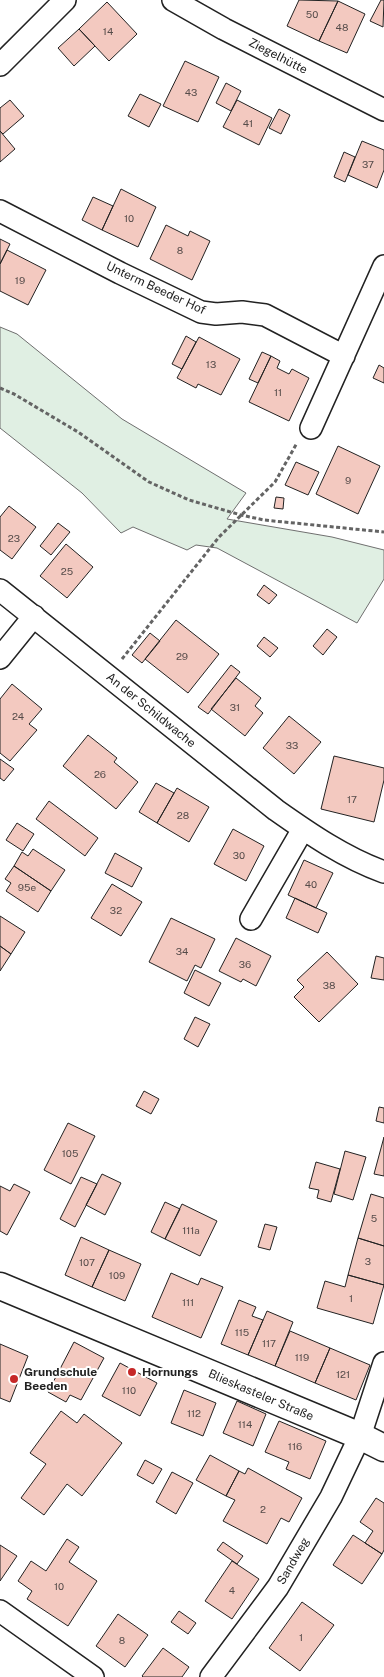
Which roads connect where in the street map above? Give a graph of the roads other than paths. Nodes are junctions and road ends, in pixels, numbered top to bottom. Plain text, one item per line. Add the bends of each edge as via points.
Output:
1 (65, 0) edge
2 (173, 0) edge
3 (0, 66) edge
4 (384, 110) edge
5 (0, 212) edge
6 (384, 266) edge
7 (344, 356) junction
8 (311, 428) road end
9 (0, 590) edge
10 (34, 616) junction
11 (0, 658) edge
12 (303, 829) junction
13 (384, 872) edge
14 (251, 920) dead end
15 (0, 1286) edge
16 (384, 1363) edge
17 (360, 1436) junction
18 (384, 1448) edge
19 (0, 1611) edge
20 (93, 1677) edge
21 (211, 1677) edge

1 - 3 street
2 - 4 street, Ziegelhütte
5 - 7 street, Unterm Beeder Hof via 202,312 266,315
6 - 7 street
7 - 8 street
9 - 10 street, An der Schildwache
10 - 11 street
10 - 12 street, An der Schildwache
12 - 13 street, An der Schildwache via 344,854
12 - 14 street
15 - 17 street, Blieskasteler Straße
16 - 17 street, Sandweg
17 - 18 street, Blieskasteler Straße
17 - 21 street, Sandweg via 331,1497 278,1588
19 - 20 street

